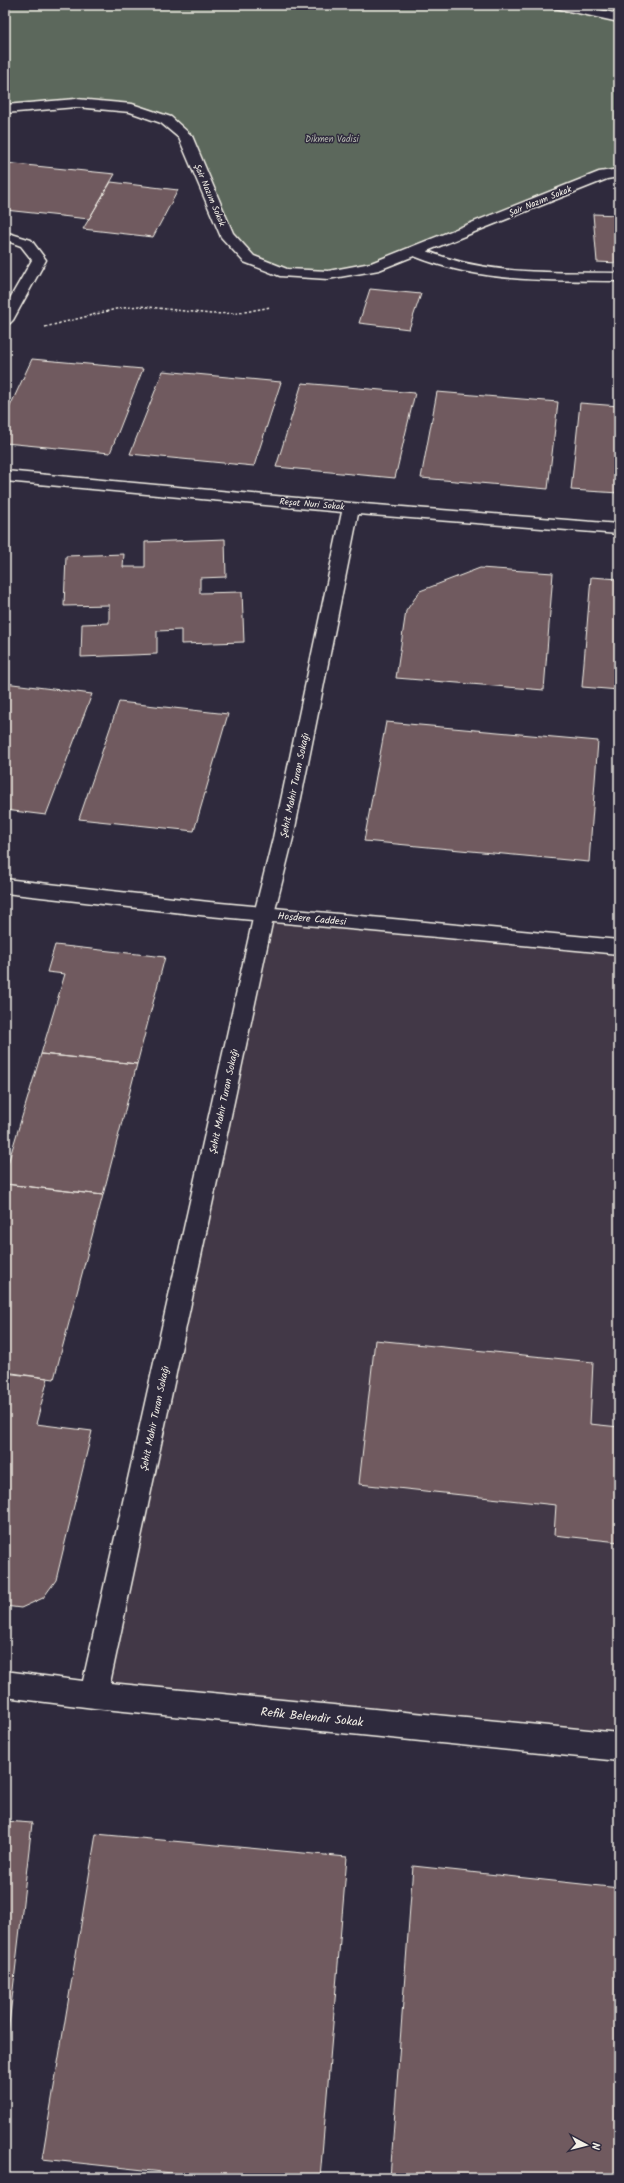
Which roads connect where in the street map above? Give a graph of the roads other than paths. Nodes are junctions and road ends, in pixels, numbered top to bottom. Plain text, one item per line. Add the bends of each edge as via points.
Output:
1 (558, 5) edge
2 (619, 18) edge
3 (5, 109) edge
4 (619, 173) edge
5 (5, 236) edge
6 (415, 251) junction
7 (619, 277) edge
8 (5, 320) edge
9 (5, 476) edge
10 (351, 508) junction
11 (619, 529) edge
12 (5, 886) edge
13 (264, 914) junction
14 (619, 947) edge
15 (5, 1684) edge
16 (94, 1695) junction
17 (619, 1747) edge

1 - 2 street
3 - 6 street, Şair Nazım Sokak via 76,103 132,108 166,120 185,136 226,234 249,259 285,273 328,275 374,267
4 - 6 street, Şair Nazım Sokak via 604,175
5 - 8 street via 16,238 32,247 39,260
6 - 7 street via 442,263 491,273
9 - 10 street, Reşat Nuri Sokak
10 - 11 street, Reşat Nuri Sokak
10 - 13 street, Şehit Mahir Turan Sokağı via 284,838
12 - 13 street, Hoşdere Caddesi
13 - 14 street, Hoşdere Caddesi
13 - 16 street, Şehit Mahir Turan Sokağı
15 - 16 street, Refik Belendir Sokak
16 - 17 street, Refik Belendir Sokak

